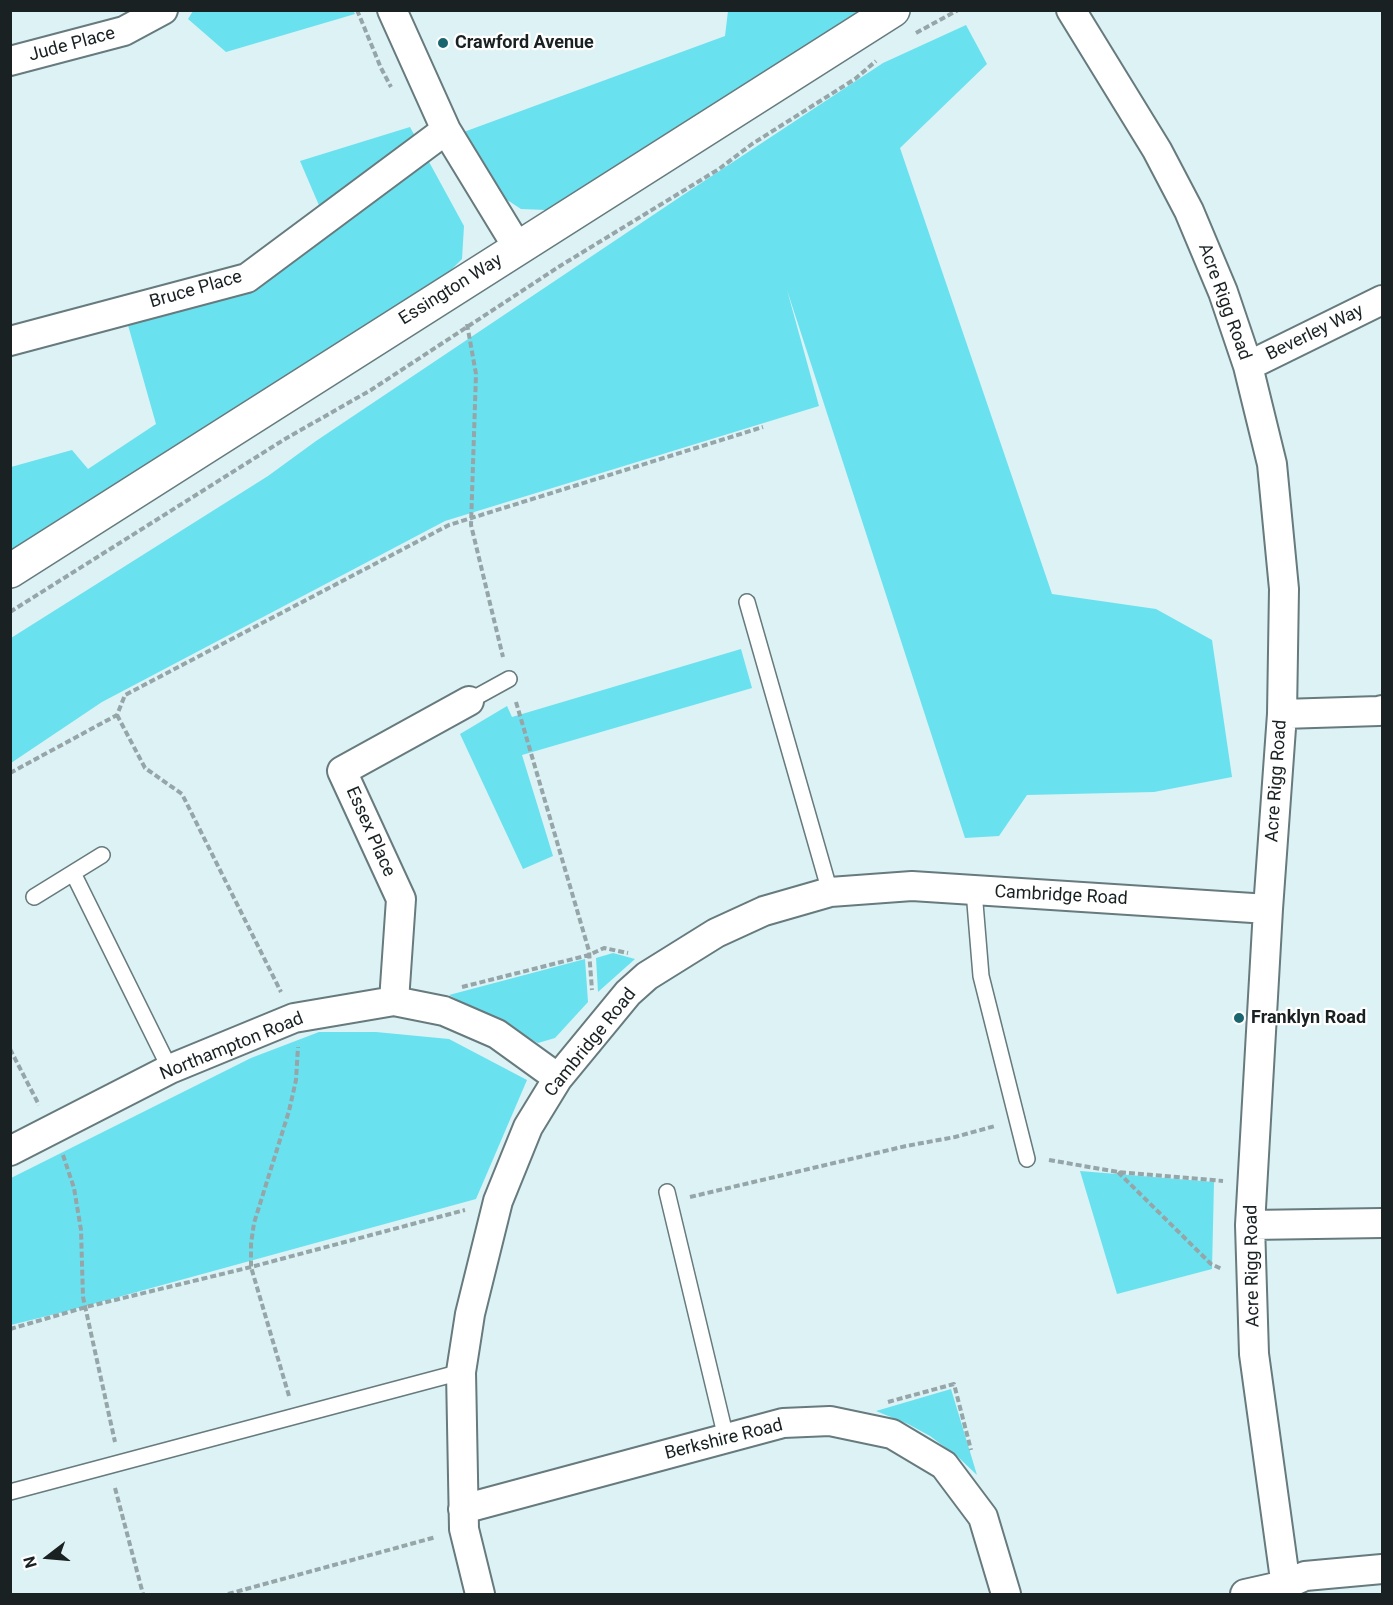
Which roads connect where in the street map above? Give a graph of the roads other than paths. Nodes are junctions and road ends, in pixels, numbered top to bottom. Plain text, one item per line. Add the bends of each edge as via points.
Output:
1 (163, 10) edge
2 (392, 10) edge
3 (1071, 10) edge
4 (902, 23) edge
5 (10, 61) edge
6 (446, 130) junction
7 (518, 248) junction
8 (1383, 300) edge
9 (10, 341) edge
10 (1248, 366) junction
11 (10, 571) edge
12 (747, 602) dead end
13 (509, 679) dead end
14 (469, 701) joint
15 (1383, 710) edge
16 (1282, 714) junction
17 (102, 855) dead end
18 (72, 873) junction
19 (974, 891) junction
20 (830, 892) junction
21 (34, 897) dead end
22 (1268, 909) junction
23 (406, 1003) junction
24 (170, 1069) junction
25 (558, 1078) junction
26 (10, 1151) edge
27 (1027, 1159) road end
28 (668, 1197) road end
29 (1383, 1223) edge
30 (1250, 1225) junction
31 (461, 1372) junction
32 (726, 1438) junction
33 (10, 1492) edge
34 (464, 1519) junction
35 (1383, 1569) edge
36 (1286, 1590) edge
37 (480, 1594) edge
38 (1006, 1594) edge
39 (1245, 1594) edge

1 - 5 street, Jude Place via 124,32
2 - 6 street
3 - 10 street, Acre Rigg Road via 1157,150 1189,212 1223,292
4 - 7 street, Essington Way
6 - 7 street
6 - 9 street, Bruce Place via 247,278
7 - 11 street, Essington Way
8 - 10 street, Beverley Way
10 - 16 street, Acre Rigg Road via 1272,464 1284,589
12 - 20 lane
13 - 14 lane
14 - 23 street, Essex Place via 342,771 400,899
15 - 16 street
16 - 22 street, Acre Rigg Road
17 - 18 lane
18 - 21 lane
18 - 24 lane
19 - 20 street, Cambridge Road via 912,886
19 - 22 street, Cambridge Road
19 - 27 lane via 981,976
20 - 25 street, Cambridge Road via 764,911 716,933 647,976 628,993
22 - 30 street, Acre Rigg Road
23 - 24 street, Northampton Road via 294,1018
23 - 25 street, Northampton Road via 444,1011 497,1034
24 - 26 street, Northampton Road
25 - 31 street, Cambridge Road via 528,1127 498,1201 470,1314
28 - 32 lane
29 - 30 street
30 - 36 street, Acre Rigg Road via 1254,1354
31 - 33 lane
31 - 34 street, Cambridge Road
32 - 34 street, Berkshire Road
32 - 38 street, Berkshire Road via 783,1423 830,1421 892,1434 944,1465 983,1516
34 - 37 street, Cambridge Road
35 - 36 street via 1305,1576
36 - 39 street

